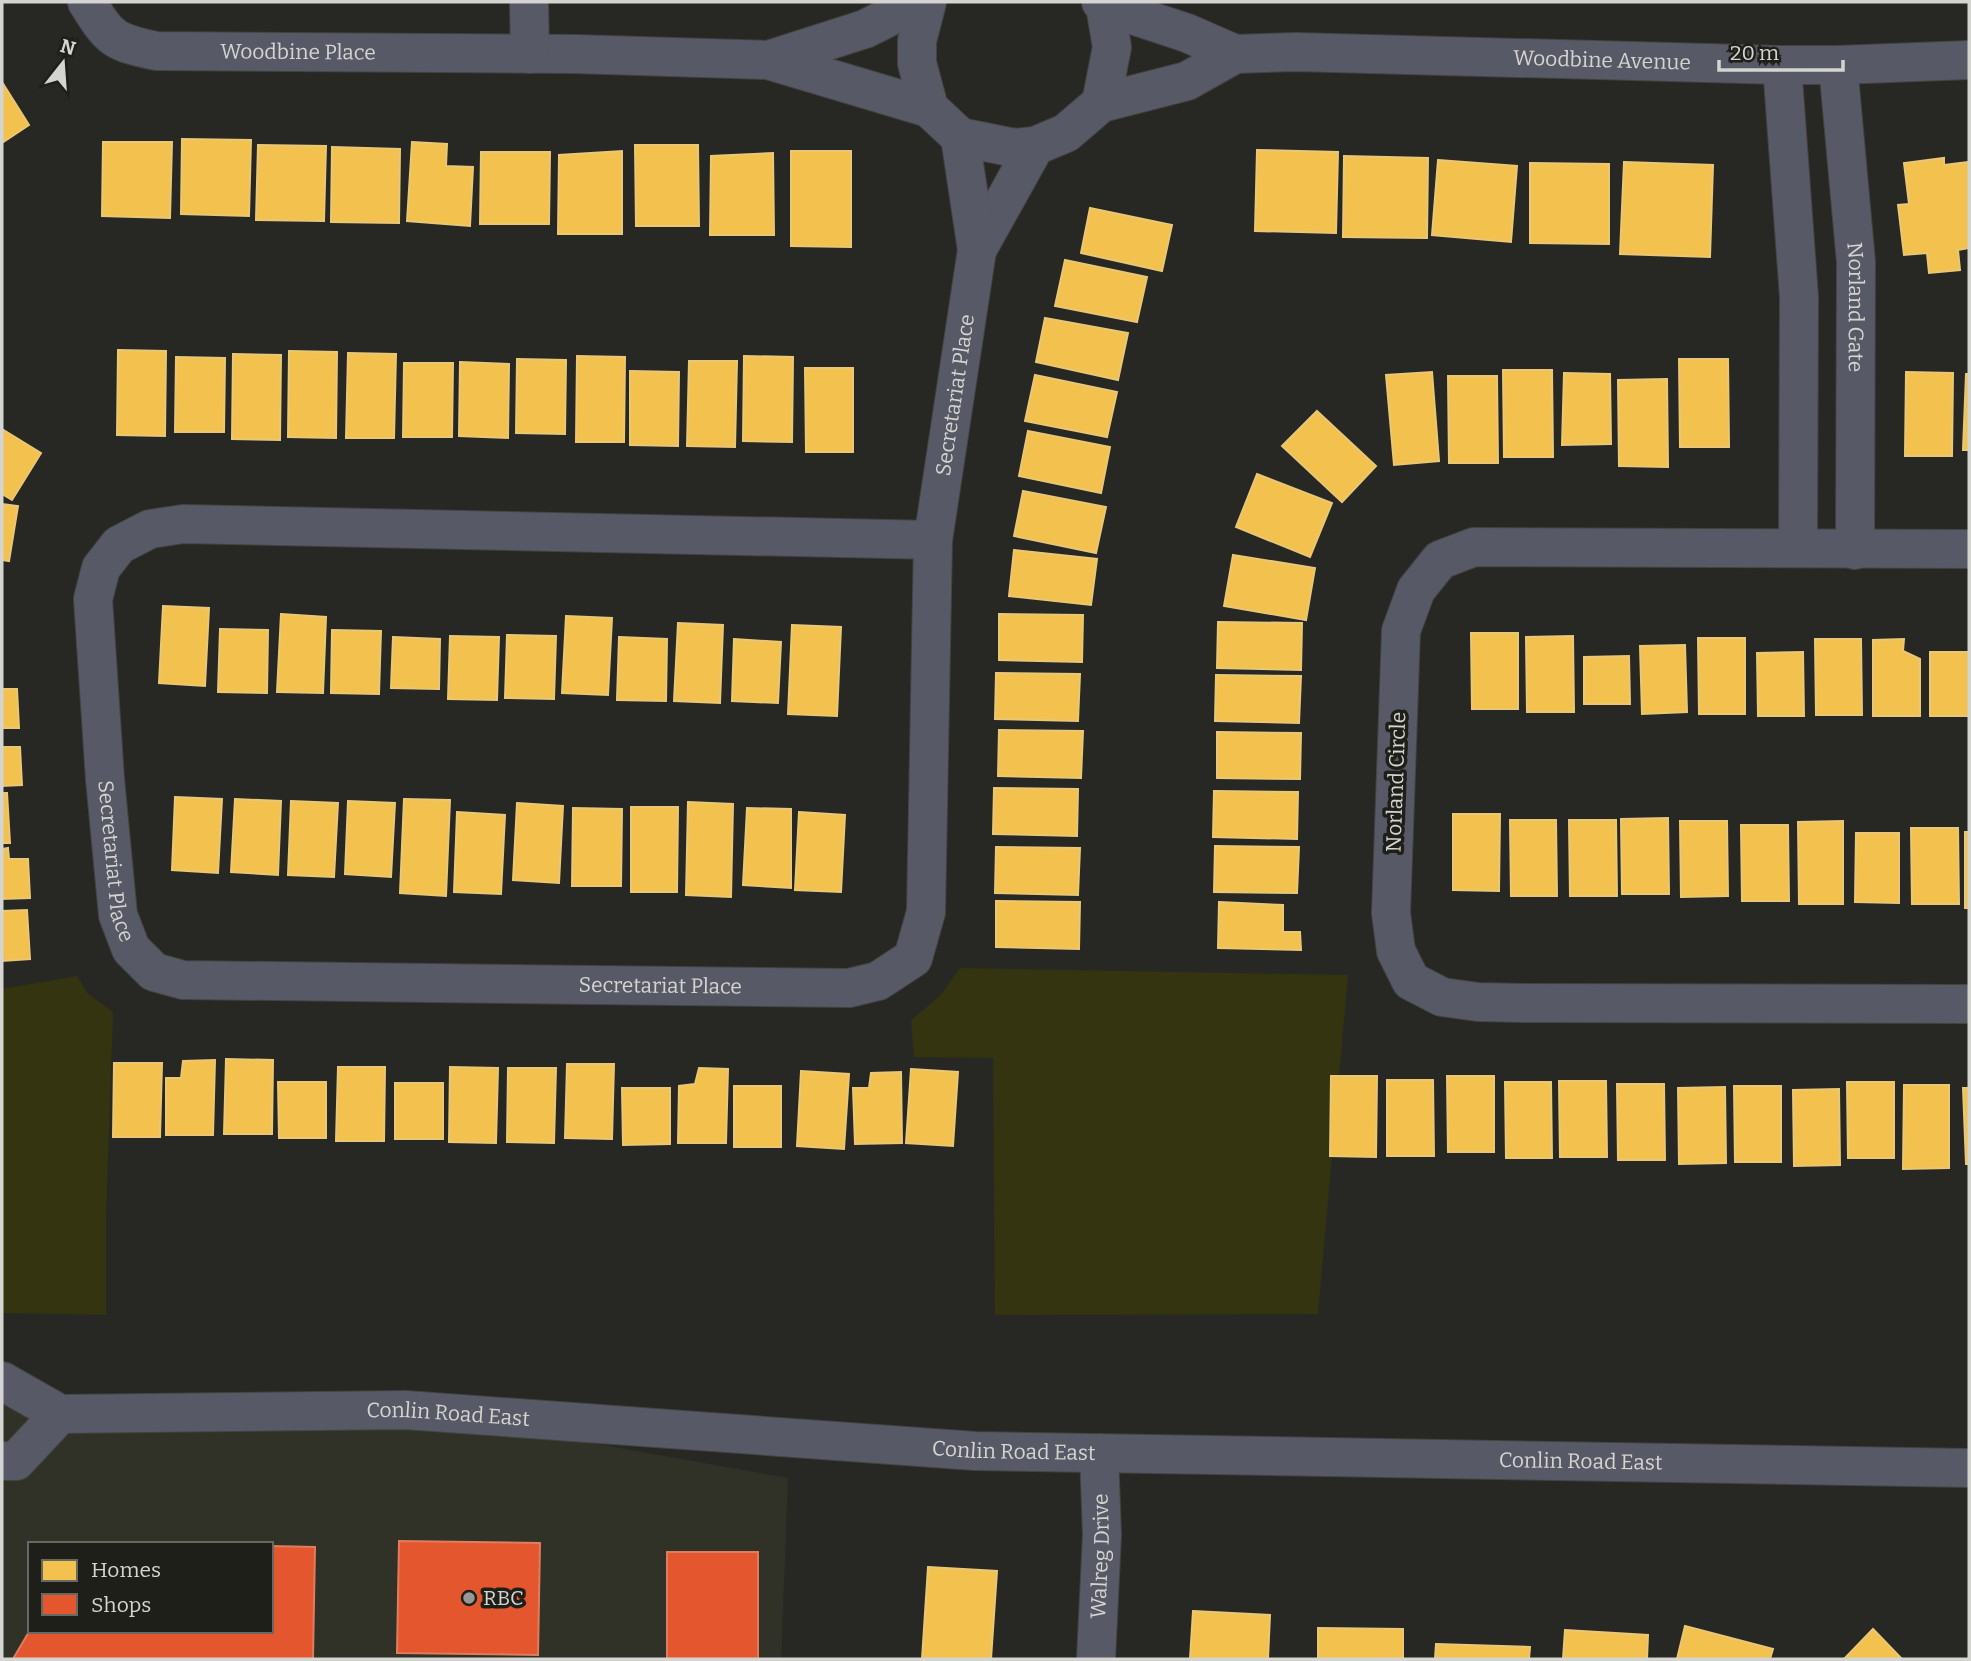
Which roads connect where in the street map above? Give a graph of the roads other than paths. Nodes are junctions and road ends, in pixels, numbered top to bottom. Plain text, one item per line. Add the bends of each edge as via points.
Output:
1 (87, 2) edge
2 (529, 2) edge
3 (919, 2) edge
4 (927, 2) edge
5 (1103, 4) edge
6 (530, 54) junction
7 (1235, 54) junction
8 (768, 60) junction
9 (1969, 60) edge
10 (1782, 65) junction
11 (1838, 65) junction
12 (1101, 103) junction
13 (929, 108) junction
14 (961, 137) junction
15 (1035, 146) junction
16 (977, 250) junction
17 (933, 540) junction
18 (1798, 548) junction
19 (1969, 549) edge
20 (1855, 550) junction
21 (1969, 1004) edge
22 (2, 1381) edge
23 (60, 1414) junction
24 (1099, 1453) junction
25 (2, 1461) edge
26 (1969, 1468) edge
27 (1096, 1659) edge

1 - 6 street, Woodbine Place via 105,31 125,44 156,51
2 - 6 street
3 - 8 street, Woodbine Place via 864,29
4 - 13 street via 917,41 917,63
5 - 7 street, Woodbine Avenue
5 - 12 street via 1112,47
6 - 8 street, Woodbine Place
7 - 10 street, Woodbine Avenue
7 - 12 street, Woodbine Avenue via 1188,81
8 - 13 street, Woodbine Place
9 - 11 street, Woodbine Avenue
10 - 11 street, Woodbine Avenue
10 - 18 street via 1799,297
11 - 20 street, Norland Gate via 1856,262
12 - 15 street via 1066,133
13 - 14 street
14 - 15 street via 1015,148
14 - 16 street, Secretariat Place
15 - 16 street, Secretariat Place
16 - 17 street, Secretariat Place
17 - 17 street, Secretariat Place via 183,524 150,529 119,545 101,568 93,598 118,915 131,949 154,972 183,980 849,988 878,981 913,958 926,912
18 - 20 street, Norland Circle
18 - 21 street, Norland Circle via 1474,547 1440,560 1416,590 1401,631 1391,913 1396,951 1411,981 1442,997 1478,1002
19 - 20 street, Norland Circle
22 - 23 street
23 - 24 street, Conlin Road East via 405,1410 975,1451
23 - 25 street via 16,1461
24 - 26 street, Conlin Road East
24 - 27 street, Walreg Drive via 1102,1535

